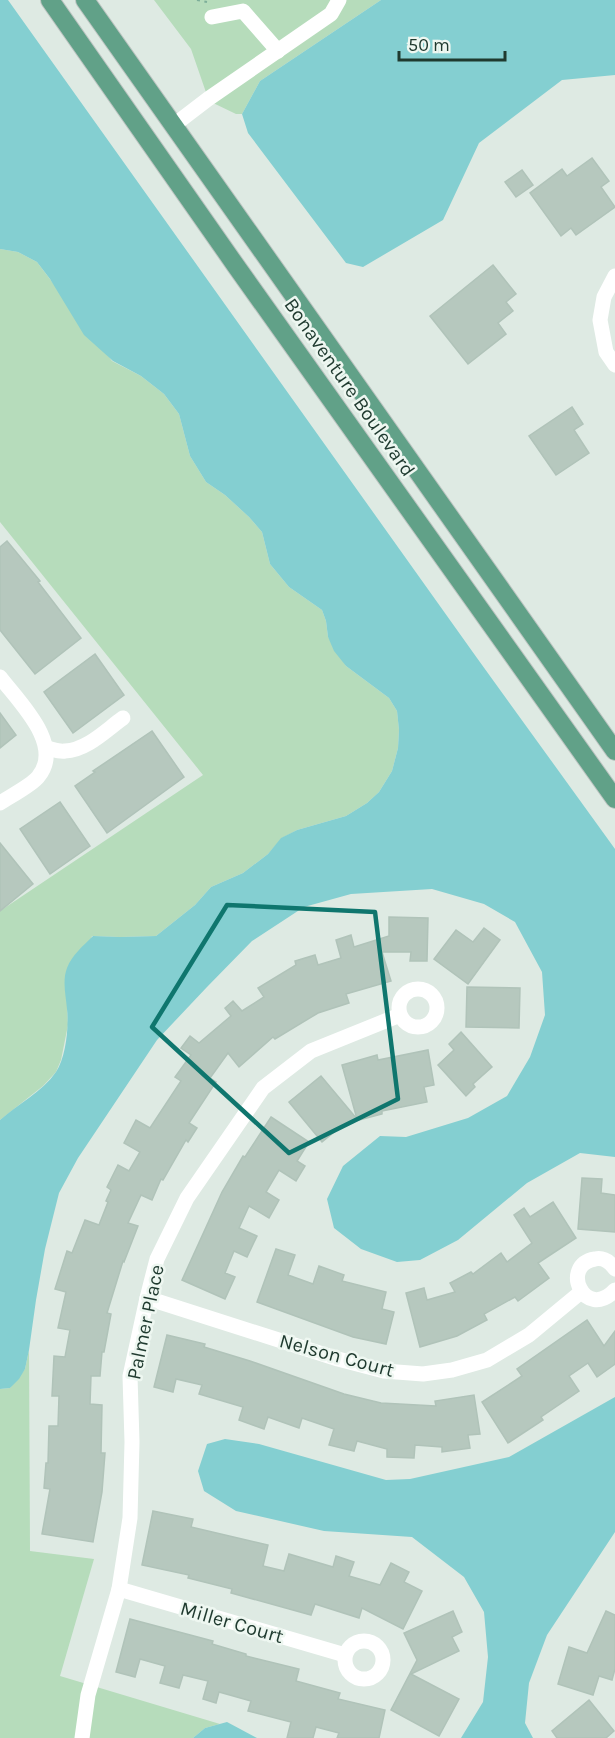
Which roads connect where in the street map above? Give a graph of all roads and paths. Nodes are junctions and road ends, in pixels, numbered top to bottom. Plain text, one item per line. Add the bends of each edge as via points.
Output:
1 (50, 0) edge
2 (85, 0) edge
3 (339, 0) edge
4 (212, 17) dead end
5 (278, 51) junction
6 (174, 125) junction
7 (615, 276) edge
8 (615, 365) edge
9 (0, 677) edge
10 (123, 718) dead end
11 (46, 748) junction
12 (615, 751) edge
13 (615, 799) edge
14 (0, 803) edge
15 (400, 1015) dead end
16 (615, 1269) edge
17 (615, 1290) edge
18 (581, 1292) junction
19 (147, 1298) junction
20 (119, 1589) junction
21 (345, 1655) dead end
22 (82, 1738) edge

1 - 13 main road, Bonaventure Boulevard
2 - 6 main road, Bonaventure Boulevard
3 - 5 street via 331,14
4 - 5 street via 243,11
5 - 6 street
6 - 12 main road, Bonaventure Boulevard
7 - 8 street via 604,297 600,320 606,352
9 - 11 street via 40,730
10 - 11 street via 79,748 65,752
11 - 14 street via 45,765 38,777
15 - 19 street, Palmer Place via 312,1052 263,1088 187,1198 158,1259
16 - 18 street via 601,1259 585,1262 577,1276
17 - 18 street via 610,1296 594,1300
18 - 19 street, Nelson Court via 529,1335 487,1360 423,1374 384,1371 338,1359
19 - 20 street, Palmer Place via 130,1376 129,1518
20 - 21 street, Miller Court
20 - 22 street, Palmer Place via 88,1695

